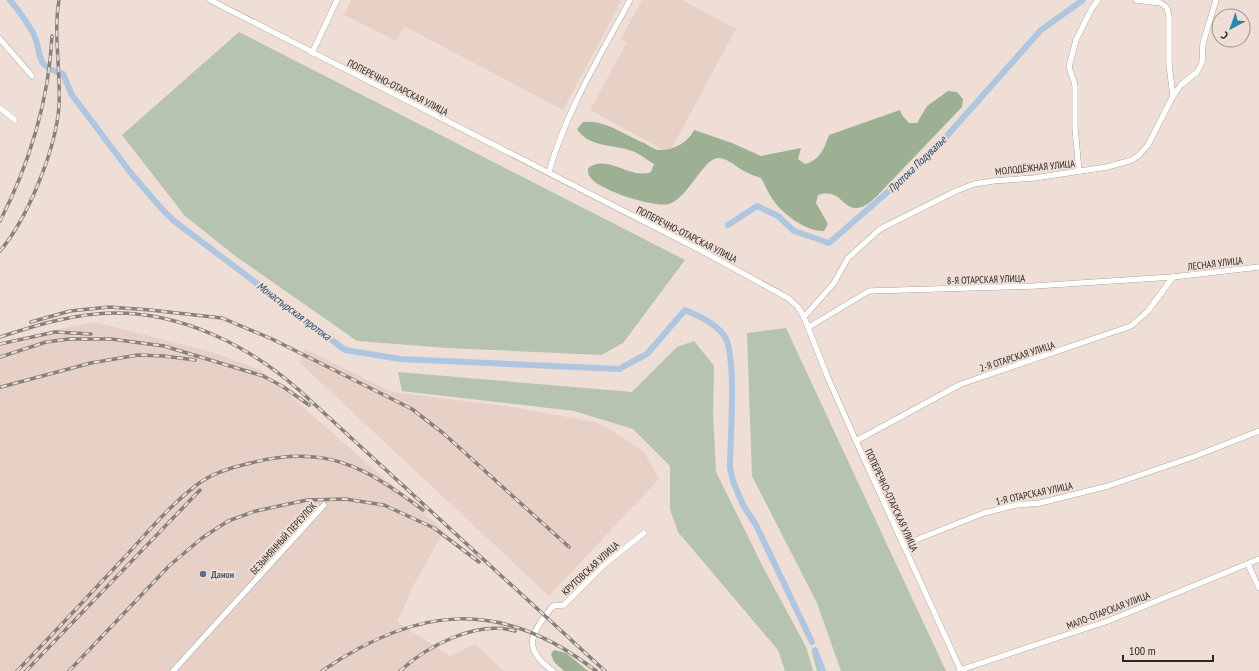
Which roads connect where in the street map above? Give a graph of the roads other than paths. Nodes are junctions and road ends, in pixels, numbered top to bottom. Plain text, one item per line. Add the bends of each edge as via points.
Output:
1 (210, 0) edge
2 (337, 0) edge
3 (630, 0) edge
4 (1098, 0) edge
5 (1136, 0) edge
6 (1216, 0) edge
7 (0, 39) edge
8 (312, 53) junction
9 (32, 76) dead end
10 (1173, 96) junction
11 (0, 108) edge
12 (15, 120) dead end
13 (1078, 171) junction
14 (549, 172) junction
15 (1259, 267) edge
16 (1173, 277) junction
17 (804, 317) junction
18 (808, 326) junction
19 (1259, 431) edge
20 (856, 441) junction
21 (324, 506) dead end
22 (644, 533) dead end
23 (903, 544) junction
24 (1259, 559) edge
25 (1248, 564) junction
26 (1259, 588) edge
27 (173, 671) edge
28 (553, 671) edge
29 (961, 671) edge

1 - 8 street, ПОПЕРЕЧНО-ОТАРСКАЯ УЛИЦА
2 - 8 street
3 - 14 street via 571,110 556,145
4 - 13 street via 1076,40 1069,67 1075,85
5 - 10 street via 1161,3 1168,8 1169,65
6 - 10 street, МОЛОДЁЖНАЯ УЛИЦА via 1203,43 1202,63 1197,72 1181,85
7 - 9 street
8 - 14 street, ПОПЕРЕЧНО-ОТАРСКАЯ УЛИЦА
10 - 13 street, МОЛОДЁЖНАЯ УЛИЦА via 1148,145 1139,155 1132,160 1107,167
11 - 12 street
13 - 17 street, МОЛОДЁЖНАЯ УЛИЦА via 974,184 880,229 848,258 834,283
14 - 17 street, ПОПЕРЕЧНО-ОТАРСКАЯ УЛИЦА via 767,286 788,298
15 - 16 street, ЛЕСНАЯ УЛИЦА
16 - 18 street, 8-Я ОТАРСКАЯ УЛИЦА via 1034,286 870,291
16 - 20 street, 2-Я ОТАРСКАЯ УЛИЦА via 1148,311 1131,326 961,384
17 - 18 street, ПОПЕРЕЧНО-ОТАРСКАЯ УЛИЦА
18 - 20 street, ПОПЕРЕЧНО-ОТАРСКАЯ УЛИЦА
19 - 23 street, 1-Я ОТАРСКАЯ УЛИЦА via 1108,486 1040,503 1016,505 984,513
20 - 23 street, ПОПЕРЕЧНО-ОТАРСКАЯ УЛИЦА
21 - 27 street, БЕЗЫМЯННЫЙ ПЕРЕУЛОК
22 - 28 street, КРУТОВСКАЯ УЛИЦА via 606,563 564,605 553,606 536,627 532,645 541,661
23 - 29 street, ПОПЕРЕЧНО-ОТАРСКАЯ УЛИЦА
24 - 25 street, МАЛО-ОТАРСКАЯ УЛИЦА
25 - 26 street
25 - 29 street, МАЛО-ОТАРСКАЯ УЛИЦА via 1108,621

